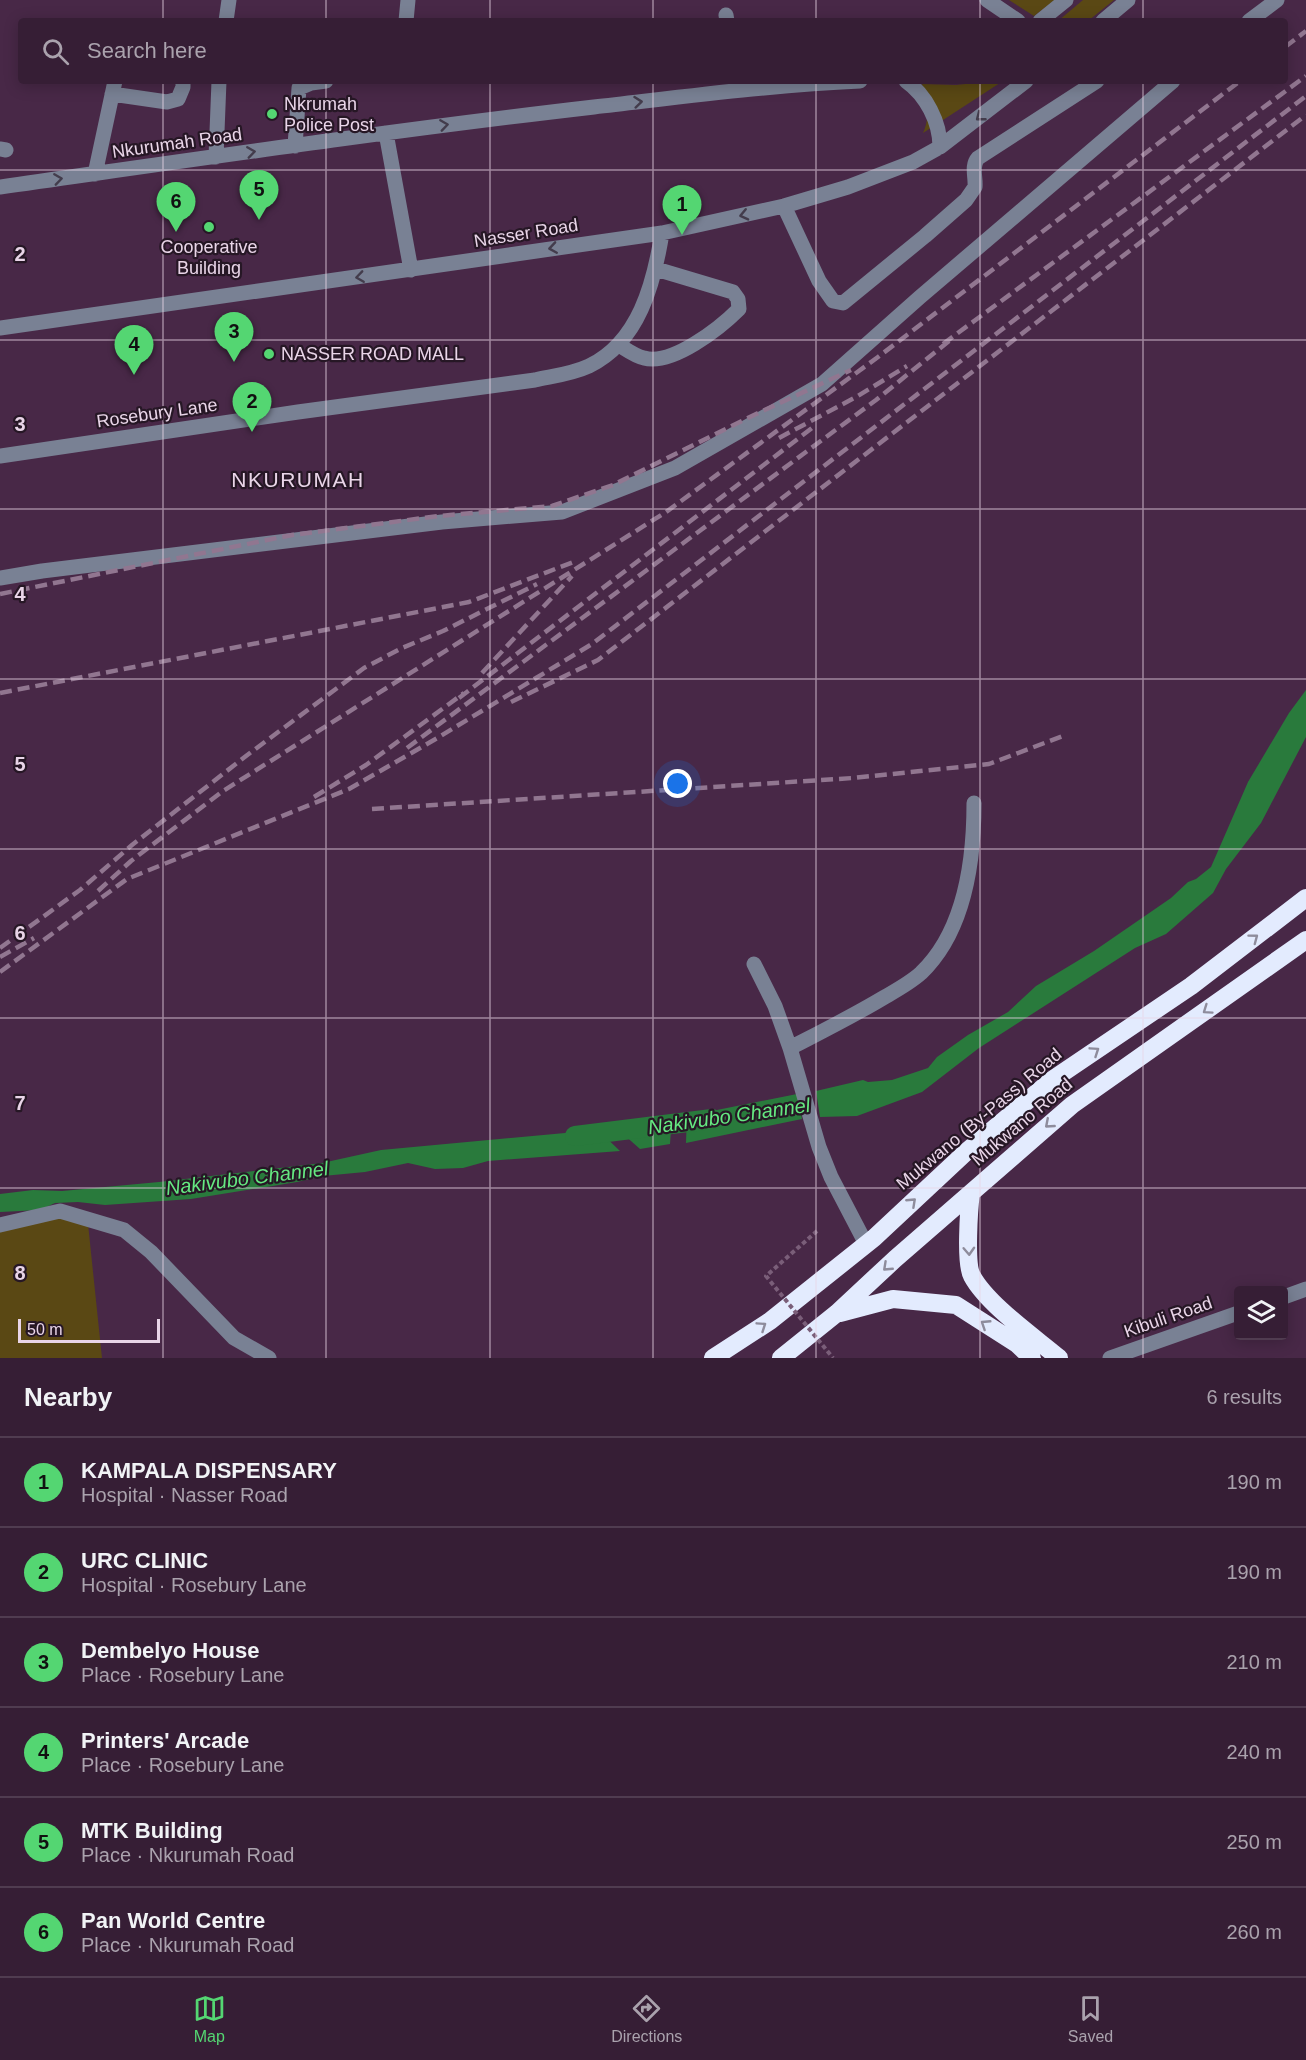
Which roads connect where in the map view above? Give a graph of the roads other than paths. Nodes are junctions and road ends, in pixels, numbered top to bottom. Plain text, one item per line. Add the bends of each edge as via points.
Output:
1 (229, 0) edge
2 (408, 0) edge
3 (987, 0) edge
4 (1066, 0) edge
5 (1128, 0) edge
6 (1277, 0) edge
7 (226, 18) edge
8 (406, 18) edge
9 (1014, 18) edge
10 (1044, 18) edge
11 (1107, 18) edge
12 (1253, 18) edge
13 (183, 84) edge
14 (219, 84) edge
15 (309, 84) edge
16 (792, 84) edge
17 (909, 84) edge
18 (1022, 84) edge
19 (1092, 84) edge
20 (1169, 84) edge
21 (735, 86) edge
22 (114, 87) edge
23 (386, 133) junction
24 (295, 146) junction
25 (940, 147) junction
26 (216, 157) junction
27 (95, 174) junction
28 (0, 187) edge
29 (784, 206) junction
30 (662, 233) junction
31 (656, 269) junction
32 (411, 270) junction
33 (0, 328) edge
34 (619, 345) junction
35 (0, 456) edge
36 (0, 578) edge
37 (974, 803) dead end
38 (1306, 898) edge
39 (1306, 940) edge
40 (754, 964) dead end
41 (790, 1048) junction
42 (971, 1192) junction
43 (0, 1225) edge
44 (866, 1244) junction
45 (1306, 1289) edge
46 (1288, 1296) edge
47 (837, 1313) junction
48 (1234, 1315) edge
49 (268, 1358) edge
50 (713, 1358) edge
51 (781, 1358) edge
52 (1032, 1358) edge
53 (1059, 1358) edge
54 (1110, 1358) edge

1 - 7 street
2 - 8 street
3 - 9 street
4 - 10 street
5 - 11 street
6 - 12 street
13 - 22 street via 178,99 167,102
14 - 26 street
15 - 24 street via 299,88
16 - 21 street, Nkurumah Road
17 - 25 street via 933,115
18 -> 25 street, Nasser Road
19 - 29 street via 978,158 974,162 972,193 926,237 843,303 833,301 819,281
20 - 36 street via 822,384 675,468 562,512 418,525
23 -> 21 street, Nkurumah Road
22 - 27 street
23 - 24 street, Nkurumah Road
23 - 32 street
26 -> 24 street, Nkurumah Road
25 - 29 street, Nasser Road via 879,176
26 - 27 street, Nkurumah Road
28 -> 27 street, Nkurumah Road
29 -> 30 street, Nasser Road
30 - 31 street, Rosebury Lane
30 -> 32 street, Nasser Road
31 - 34 street, Rosebury Lane via 645,301
31 - 34 street via 733,291 739,309 728,321 662,360 646,359
32 -> 33 street, Nasser Road
34 - 35 street, Rosebury Lane via 589,366 536,380
37 - 41 street via 971,860 960,908 940,951 920,974 895,991
44 -> 38 highway, Mukwano (By-Pass) Road via 1052,1080 1191,986
39 -> 42 highway, Mukwano Road via 1072,1105
40 - 41 street
41 - 44 street via 819,1147
42 -> 47 highway, Mukwano Road
42 -> 53 highway via 970,1274 996,1305
43 - 49 street via 60,1212 124,1230 151,1252 234,1338
50 -> 44 highway, Mukwano (By-Pass) Road via 770,1321
45 - 46 street
47 - 51 highway, Mukwano Road
52 -> 47 highway via 956,1305 893,1299
48 - 54 street, Kibuli Road

